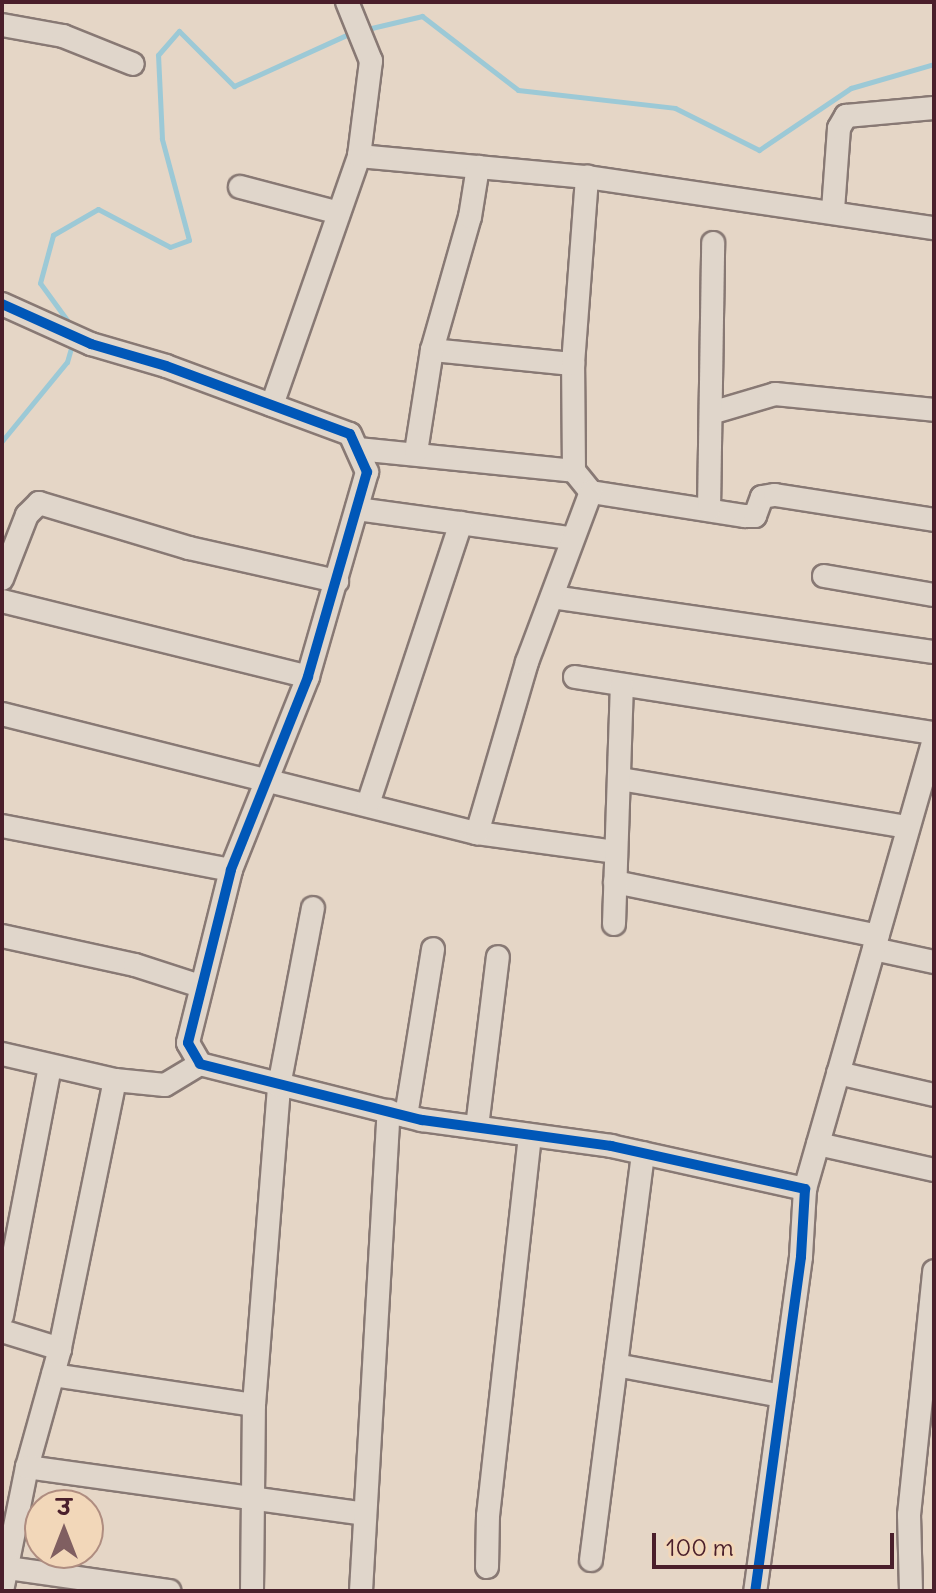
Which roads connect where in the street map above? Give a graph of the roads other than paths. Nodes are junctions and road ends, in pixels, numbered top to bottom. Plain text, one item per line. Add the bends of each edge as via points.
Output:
1 (348, 8) edge
2 (2, 25) edge
3 (133, 64) dead end
4 (934, 108) edge
5 (359, 156) junction
6 (478, 167) junction
7 (587, 177) junction
8 (240, 187) dead end
9 (833, 210) junction
10 (339, 213) junction
11 (934, 228) edge
12 (713, 243) dead end
13 (2, 304) edge
14 (432, 350) junction
15 (573, 364) junction
16 (272, 405) junction
17 (934, 410) edge
18 (711, 413) junction
19 (358, 449) junction
20 (416, 452) junction
21 (574, 471) junction
22 (591, 492) junction
23 (357, 509) junction
24 (709, 510) junction
25 (934, 520) edge
26 (461, 523) junction
27 (570, 538) junction
28 (824, 576) dead end
29 (2, 579) edge
30 (337, 581) junction
31 (934, 595) edge
32 (552, 597) junction
33 (2, 601) edge
34 (934, 652) edge
35 (308, 677) junction
36 (575, 677) dead end
37 (622, 686) junction
38 (2, 714) edge
39 (934, 736) edge
40 (270, 779) junction
41 (620, 779) junction
42 (368, 804) junction
43 (2, 826) edge
44 (908, 827) junction
45 (477, 833) junction
46 (615, 852) junction
47 (231, 870) junction
48 (615, 882) junction
49 (313, 908) dead end
50 (614, 924) dead end
51 (2, 936) edge
52 (875, 943) junction
53 (433, 949) dead end
54 (498, 957) dead end
55 (934, 962) edge
56 (200, 986) junction
57 (2, 1054) edge
58 (200, 1064) junction
59 (50, 1067) junction
60 (838, 1073) junction
61 (115, 1080) junction
62 (279, 1086) junction
63 (934, 1095) edge
64 (397, 1114) junction
65 (477, 1127) junction
66 (530, 1135) junction
67 (818, 1144) junction
68 (643, 1153) junction
69 (934, 1170) edge
70 (805, 1189) junction
71 (8, 1248) edge
72 (934, 1271) edge
73 (2, 1316) edge
74 (2, 1331) edge
75 (60, 1349) junction
76 (616, 1365) junction
77 (53, 1375) junction
78 (782, 1396) junction
79 (254, 1405) junction
80 (27, 1467) junction
81 (253, 1499) junction
82 (364, 1514) junction
83 (8, 1533) edge
84 (591, 1560) dead end
85 (487, 1567) dead end
86 (8, 1568) junction
87 (2, 1591) edge
88 (169, 1591) edge
89 (252, 1591) edge
90 (361, 1591) edge
91 (755, 1591) edge
92 (911, 1591) edge

1 - 5 street via 368,57
2 - 3 street via 63,36
4 - 9 street via 846,116 839,128
5 - 6 street
5 - 10 street
6 - 7 street
6 - 14 street via 470,217
7 - 9 street
7 - 15 street
8 - 10 street
9 - 11 street
10 - 16 street
12 - 18 street
13 - 16 street via 91,344
14 - 15 street
14 - 20 street
15 - 21 street
16 - 19 street via 350,434
17 - 18 street via 775,394
18 - 24 street
19 - 20 street
19 - 23 street via 367,472
20 - 21 street
21 - 22 street
22 - 24 street
22 - 27 street
23 - 26 street
23 - 30 street
24 - 25 street via 752,517 762,497 775,495
26 - 27 street
26 - 42 street
27 - 32 street
28 - 31 street
29 - 30 street via 27,515 39,503 189,548
30 - 35 street
32 - 34 street
32 - 45 street via 527,662
33 - 35 street
35 - 40 street
36 - 37 street
37 - 39 street
37 - 41 street
38 - 40 street
39 - 44 street
40 - 42 street
40 - 47 street
41 - 44 street
41 - 46 street
42 - 45 street
43 - 47 street
44 - 52 street
45 - 46 street
46 - 48 street
47 - 56 street
48 - 50 street
48 - 52 street
49 - 62 street
51 - 56 street via 135,965
52 - 55 street
52 - 60 street
53 - 64 street
54 - 65 street
56 - 58 street via 188,1043
57 - 59 street
58 - 61 street via 165,1085
58 - 62 street
59 - 61 street
59 - 71 street
60 - 63 street
60 - 67 street
61 - 75 street
62 - 64 street
62 - 79 street
64 - 65 street
64 - 82 street
65 - 66 street
66 - 68 street
66 - 85 street via 488,1516
67 - 69 street
67 - 70 street
68 - 70 street
68 - 76 street
70 - 78 street
71 - 73 street
72 - 92 street via 909,1515
74 - 75 street
75 - 77 street
76 - 78 street
76 - 84 street
77 - 79 street
77 - 80 street
78 - 91 street
79 - 81 street
80 - 81 street
80 - 83 street
81 - 82 street
81 - 89 street
82 - 90 street
83 - 86 street
86 - 87 street
86 - 88 street

